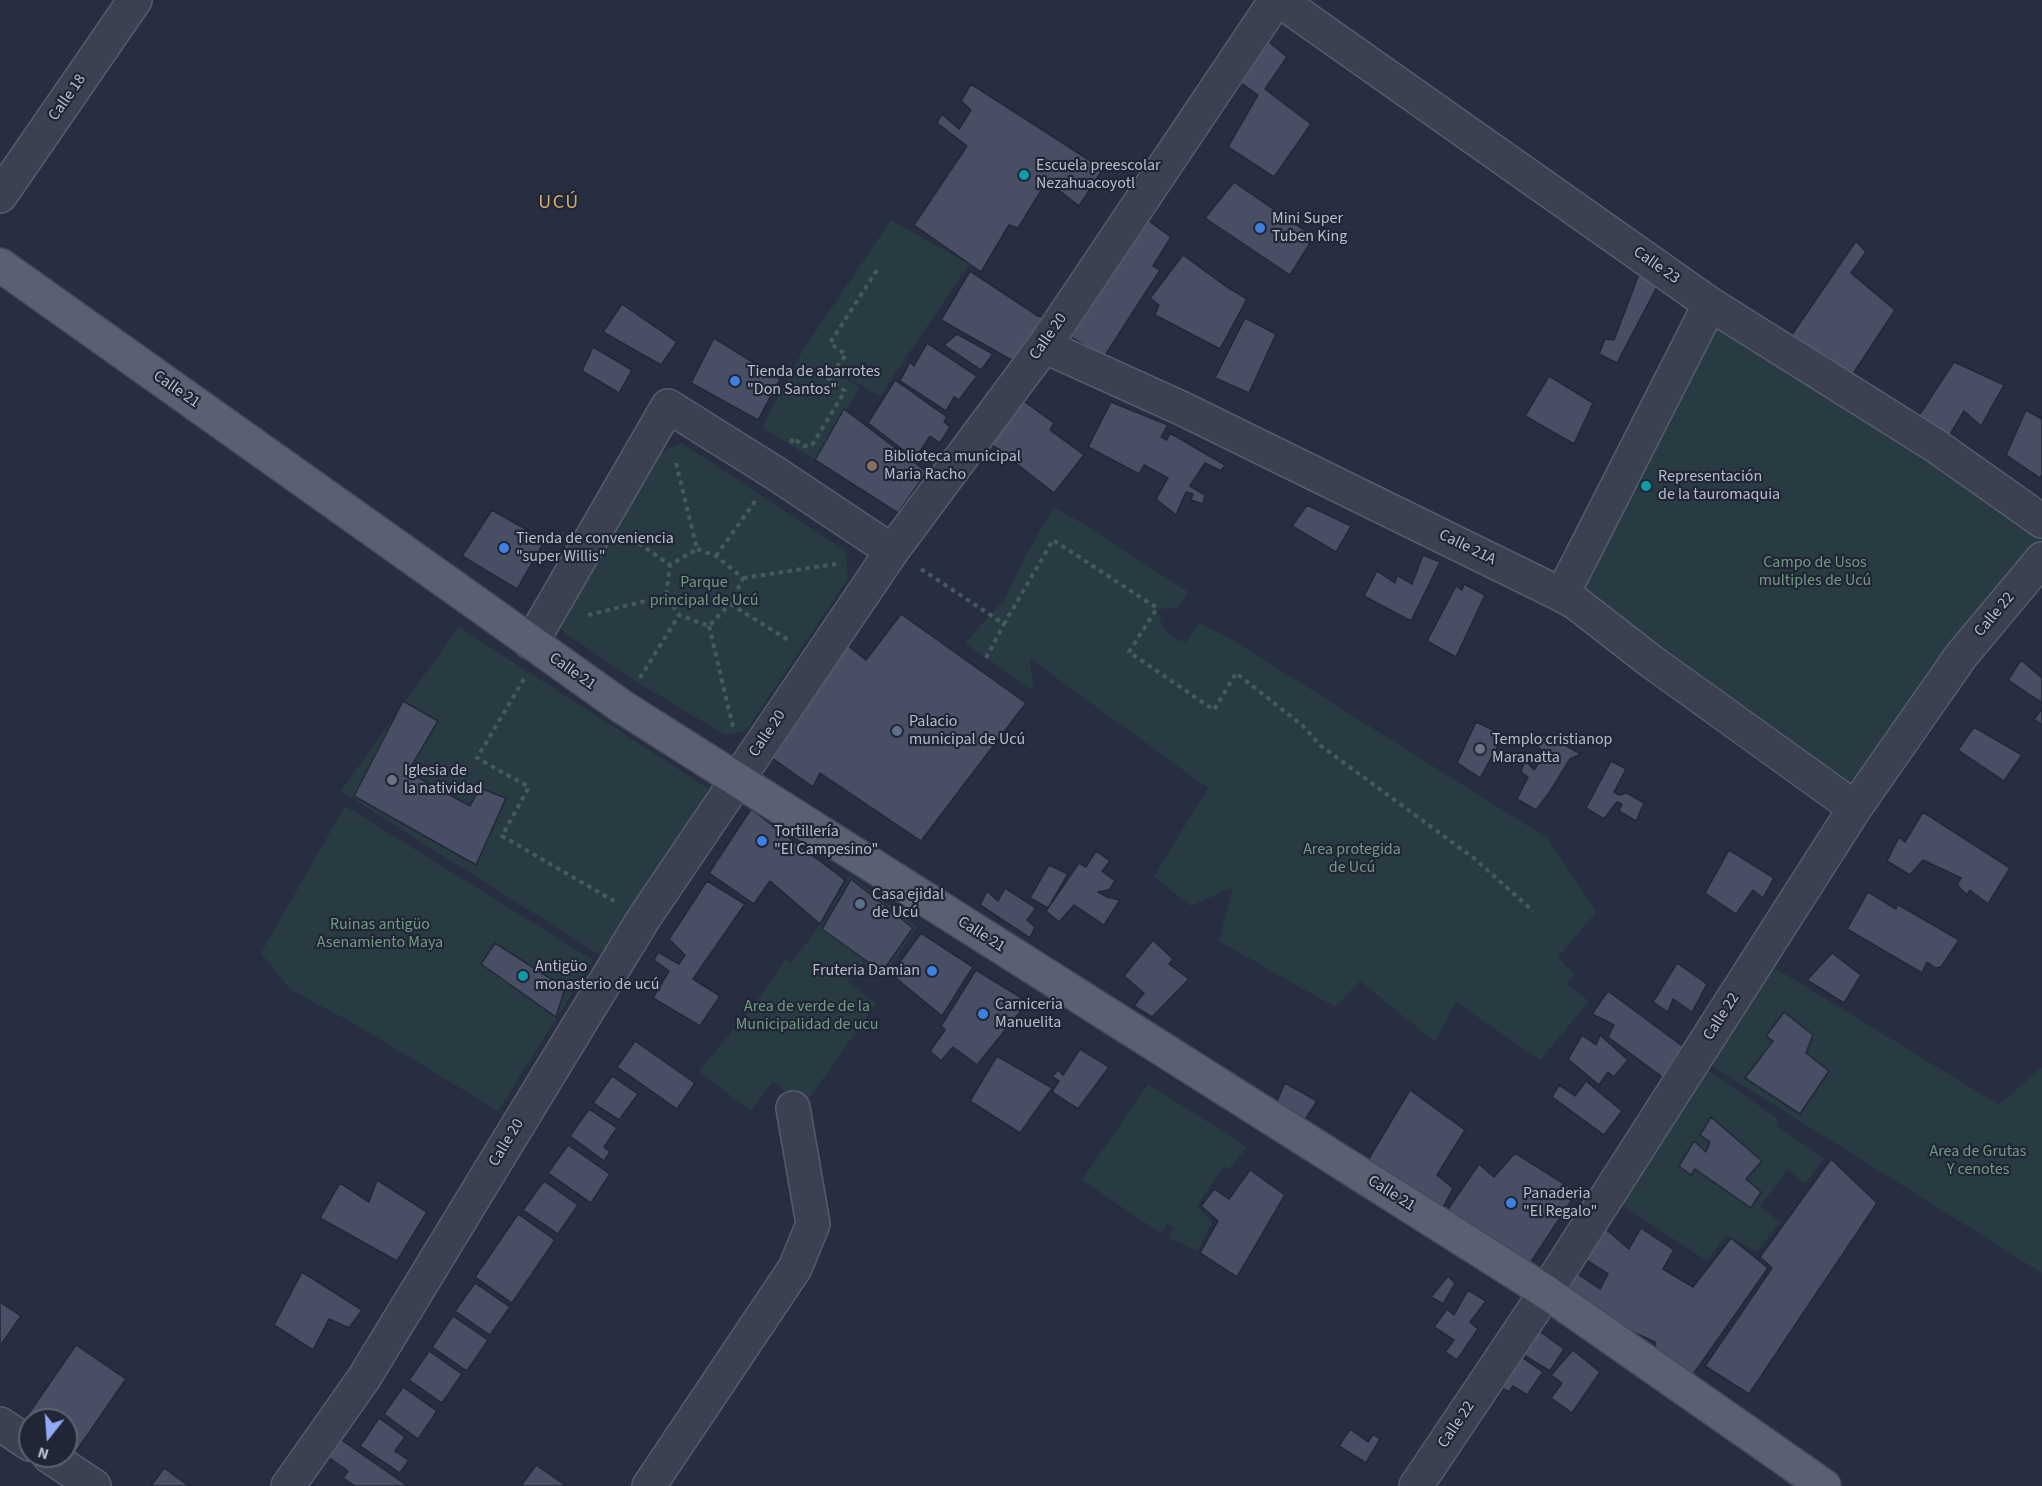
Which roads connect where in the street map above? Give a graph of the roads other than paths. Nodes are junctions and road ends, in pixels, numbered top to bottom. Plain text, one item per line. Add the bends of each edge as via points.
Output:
1 (135, 0) edge
2 (1277, 0) edge
3 (0, 195) edge
4 (0, 265) edge
5 (1710, 304) junction
6 (1044, 346) junction
7 (2042, 520) edge
8 (892, 551) junction
9 (2042, 559) edge
10 (1562, 595) junction
11 (536, 647) junction
12 (736, 780) junction
13 (1855, 808) junction
14 (793, 1108) dead end
15 (1546, 1292) junction
16 (0, 1424) edge
17 (18, 1436) edge
18 (67, 1468) edge
19 (94, 1486) edge
20 (288, 1486) edge
21 (649, 1486) edge
22 (1416, 1486) edge
23 (1824, 1486) edge

1 - 3 street, Calle 18
2 - 5 street, Calle 23
2 - 6 street, Calle 20
4 - 11 main road, Calle 21
5 - 7 street, Calle 23 via 1936,447
5 - 10 street
6 - 8 street, Calle 20
6 - 10 street, Calle 21A via 1192,413
8 - 11 street via 767,484 668,406
8 - 12 street, Calle 20
9 - 13 street, Calle 22 via 1961,656
10 - 13 street, Calle 21A
11 - 12 main road, Calle 21
12 - 15 main road, Calle 21
12 - 20 street, Calle 20 via 644,918 364,1378
13 - 15 street, Calle 22
14 - 21 street via 813,1224 795,1268
15 - 22 street, Calle 22
15 - 23 main road, Calle 21
16 - 17 street
18 - 19 street

